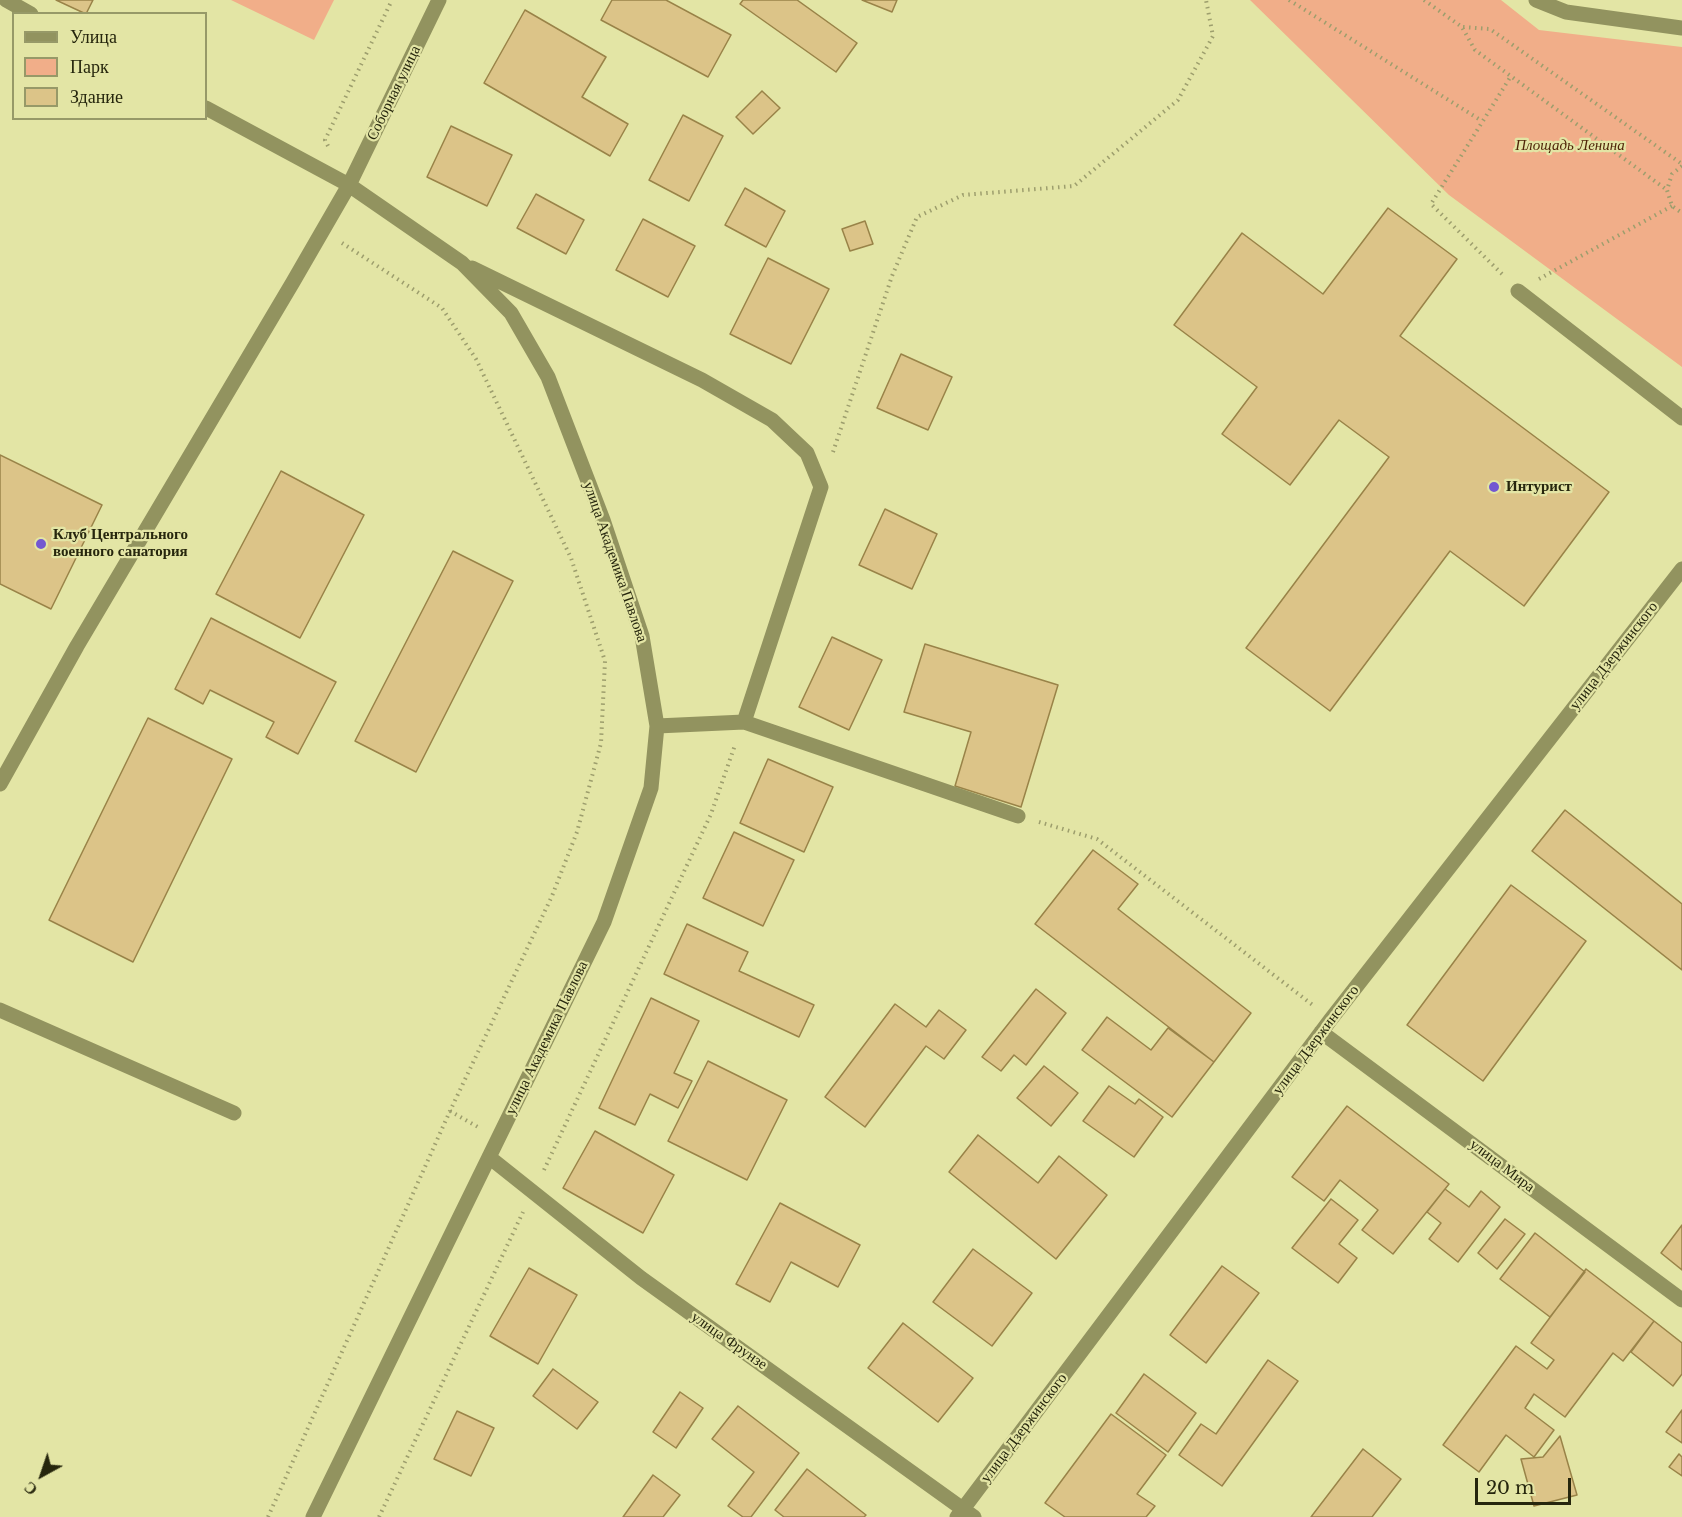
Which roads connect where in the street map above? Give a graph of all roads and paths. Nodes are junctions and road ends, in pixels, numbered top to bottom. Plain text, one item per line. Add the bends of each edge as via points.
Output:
1 (6, 0) edge
2 (392, 0) edge
3 (439, 0) edge
4 (1206, 0) edge
5 (1289, 0) edge
6 (1424, 0) edge
7 (1536, 0) edge
8 (27, 12) edge
9 (1462, 27) junction
10 (1682, 28) edge
11 (1511, 76) junction
12 (207, 109) edge
13 (1482, 121) junction
14 (1682, 165) edge
15 (318, 169) junction
16 (349, 185) junction
17 (1667, 190) junction
18 (1672, 206) junction
19 (1682, 213) edge
20 (322, 231) junction
21 (462, 263) junction
22 (1518, 291) junction
23 (1682, 418) edge
24 (821, 487) junction
25 (1682, 569) edge
26 (744, 722) junction
27 (657, 726) junction
28 (0, 784) edge
29 (1018, 816) joint
30 (0, 1010) edge
31 (1331, 1019) junction
32 (1321, 1032) junction
33 (234, 1113) dead end
34 (489, 1157) junction
35 (532, 1192) junction
36 (1682, 1300) edge
37 (965, 1514) edge
38 (268, 1517) edge
39 (313, 1517) edge
40 (379, 1517) edge

1 - 8 street
2 - 15 path via 326,140 329,148
3 - 16 street, Соборная улица
4 - 24 path via 1213,36 1178,100 1074,186 963,195 917,217 892,276
5 - 13 path
6 - 9 path
7 - 10 street via 1566,12
9 - 11 path via 1475,50
9 - 14 path via 1490,29
11 - 13 path
11 - 17 path
12 - 15 street, улица Академика Павлова
13 - 22 path via 1431,204
14 - 17 path via 1672,174
15 - 16 street, улица Академика Павлова
16 - 20 street, Соборная улица
16 - 21 street, улица Академика Павлова
17 - 18 path
18 - 19 path
18 - 22 path
20 - 28 street, Соборная улица
20 - 38 path via 442,308 476,359 570,558 605,661 605,673 602,743 577,832 552,896 450,1111
21 - 24 street via 702,380 772,420 807,453
21 - 27 street, улица Академика Павлова via 511,313 548,377 642,636
22 - 23 street
24 - 26 street
25 - 31 street, улица Дзержинского
26 - 27 street
26 - 29 street
26 - 35 path via 711,814
27 - 34 street, улица Академика Павлова via 651,788 604,922
29 - 31 path via 1097,839
30 - 33 street
31 - 32 street, улица Дзержинского
32 - 36 street, улица Мира
32 - 37 street, улица Дзержинского
34 - 35 street, улица Фрунзе
34 - 39 street, улица Академика Павлова
35 - 37 street, улица Фрунзе via 641,1278
35 - 40 path

